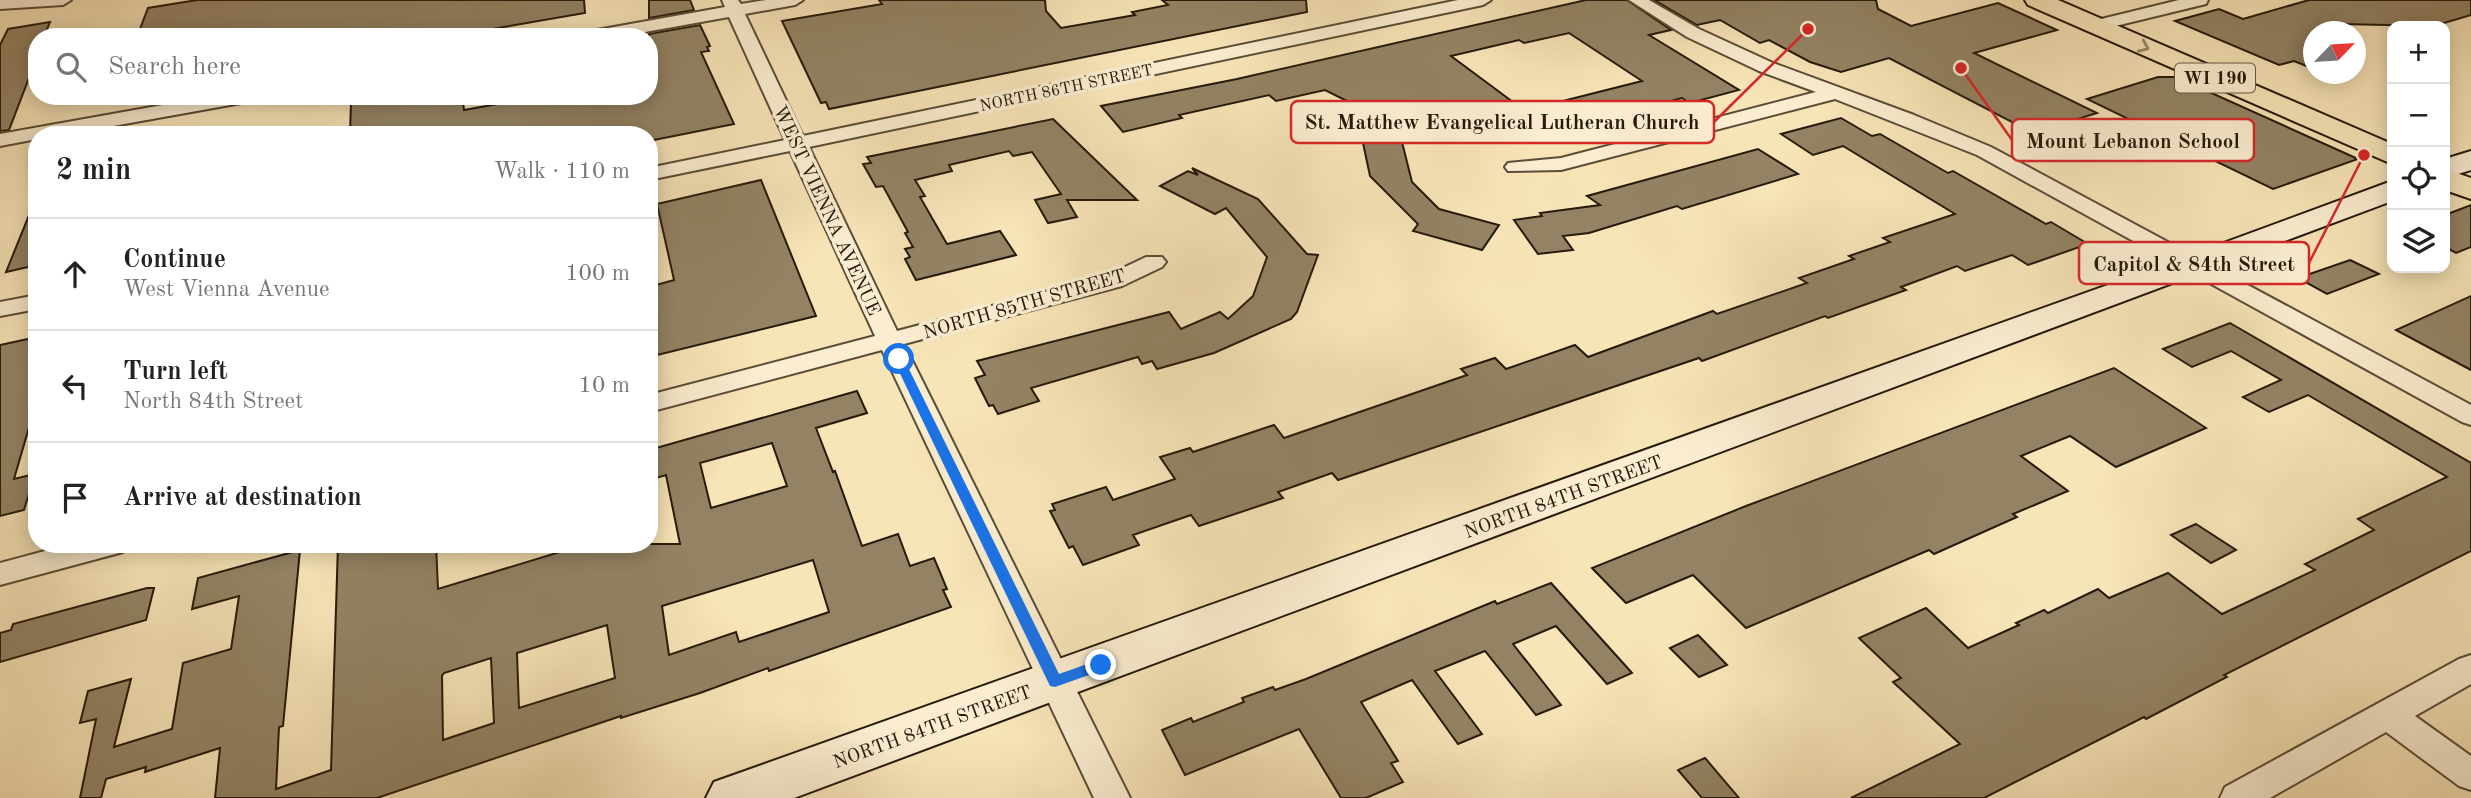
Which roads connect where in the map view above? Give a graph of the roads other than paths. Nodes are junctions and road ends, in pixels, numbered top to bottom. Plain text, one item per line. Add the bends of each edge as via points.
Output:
1 (63, 0) edge
2 (795, 0) edge
3 (1483, 0) edge
4 (1637, 0) edge
5 (2037, 0) edge
6 (2200, 0) edge
7 (1, 4) edge
8 (732, 5) edge
9 (2092, 13) edge
10 (2129, 17) junction
11 (627, 28) edge
12 (1835, 93) junction
13 (2255, 95) junction
14 (199, 105) edge
15 (87, 126) edge
16 (2387, 127) edge
17 (28, 137) edge
18 (2387, 140) edge
19 (1, 142) edge
20 (796, 143) junction
21 (2387, 153) edge
22 (1514, 167) dead end
23 (658, 172) edge
24 (2387, 192) edge
25 (1154, 262) dead end
26 (2196, 265) junction
27 (28, 304) edge
28 (0, 309) edge
29 (891, 341) junction
30 (658, 402) edge
31 (2471, 416) edge
32 (79, 553) edge
33 (0, 574) edge
34 (2471, 668) edge
35 (1055, 682) junction
36 (2388, 715) junction
37 (2471, 775) edge
38 (732, 798) edge
39 (1112, 798) edge
40 (2238, 798) edge

1 - 7 street
2 - 8 street
3 - 20 street, NORTH 86TH STREET
4 - 12 street via 1693,33
5 - 9 main road, WI 190
6 - 10 street
8 - 11 street
8 - 20 street, WEST VIENNA AVENUE
9 - 10 main road, WI 190
9 -> 13 main road, WI 190
10 - 16 main road, WI 190
12 - 22 street via 1561,164
12 - 26 street via 1984,151
13 - 18 main road via 2289,102
13 - 21 main road, WI 190
14 - 15 street
17 - 19 street
20 - 23 street, NORTH 86TH STREET
20 - 29 street, WEST VIENNA AVENUE
24 - 26 street, NORTH 84TH STREET
25 - 29 street, NORTH 85TH STREET via 1114,281
26 - 31 street
26 - 35 street, NORTH 84TH STREET
27 - 28 street
29 - 30 street, NORTH 85TH STREET
29 - 35 street, WEST VIENNA AVENUE
32 - 33 street
34 - 36 street
35 - 38 street, NORTH 84TH STREET
35 - 39 street, WEST VIENNA AVENUE
36 - 37 street
36 - 40 street

